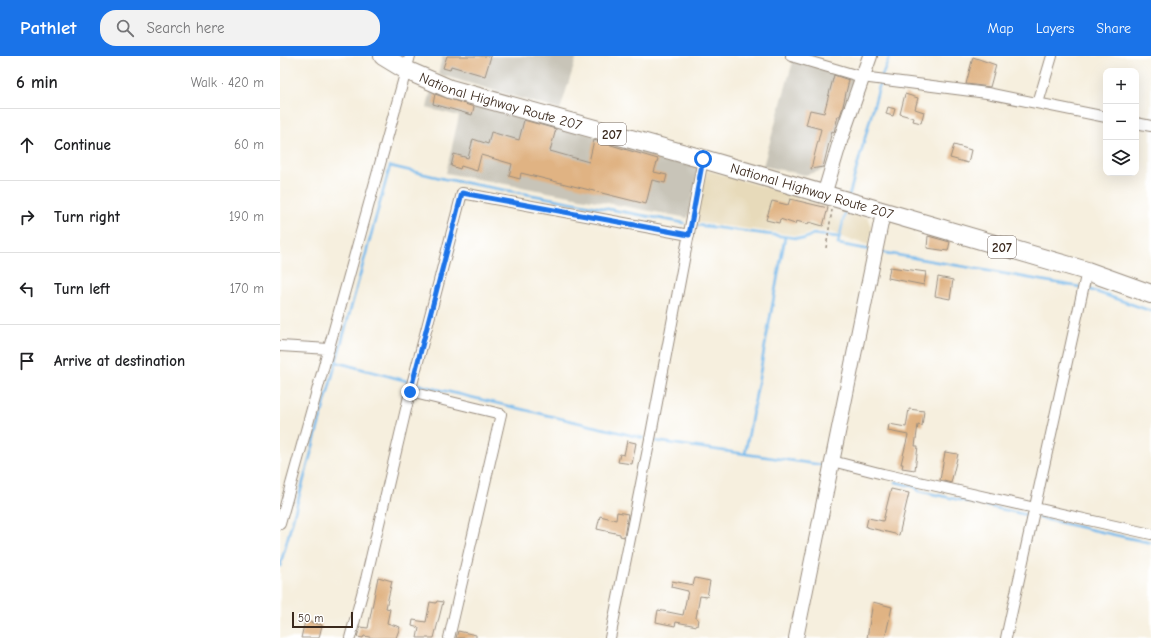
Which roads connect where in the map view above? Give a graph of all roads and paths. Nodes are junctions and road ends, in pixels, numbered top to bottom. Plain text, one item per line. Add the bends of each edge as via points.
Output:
1 (383, 56) edge
2 (792, 56) edge
3 (870, 56) edge
4 (1052, 56) edge
5 (408, 63) edge
6 (862, 77) junction
7 (1038, 103) junction
8 (1103, 116) edge
9 (1139, 124) edge
10 (1151, 126) edge
11 (703, 159) junction
12 (839, 199) junction
13 (883, 213) junction
14 (689, 235) junction
15 (826, 248) dead end
16 (1087, 271) junction
17 (1151, 294) edge
18 (280, 346) edge
19 (329, 349) junction
20 (410, 392) junction
21 (832, 461) junction
22 (1035, 508) junction
23 (280, 524) edge
24 (1151, 534) edge
25 (350, 638) edge
26 (449, 638) edge
27 (610, 638) edge
28 (796, 638) edge
29 (1006, 638) edge

1 - 5 highway, National Highway Route 207 / 207
2 - 6 street
3 - 6 street
4 - 7 street
5 - 11 highway, National Highway Route 207 / 207 via 450,89
5 - 19 street
6 - 7 street via 987,93
6 - 12 street
7 - 8 street
9 - 10 street
11 - 12 highway, National Highway Route 207 / 207
11 - 14 street
12 - 13 highway, National Highway Route 207 / 207
12 - 15 path via 828,232
13 - 16 highway, National Highway Route 207 / 207
13 - 21 street
14 - 20 street via 462,193
14 - 27 street
16 - 17 highway, National Highway Route 207 / 207
16 - 22 street
18 - 19 street
19 - 23 street
20 - 25 street
20 - 26 street via 500,414
21 - 22 street
21 - 28 street
22 - 24 street
22 - 29 street

